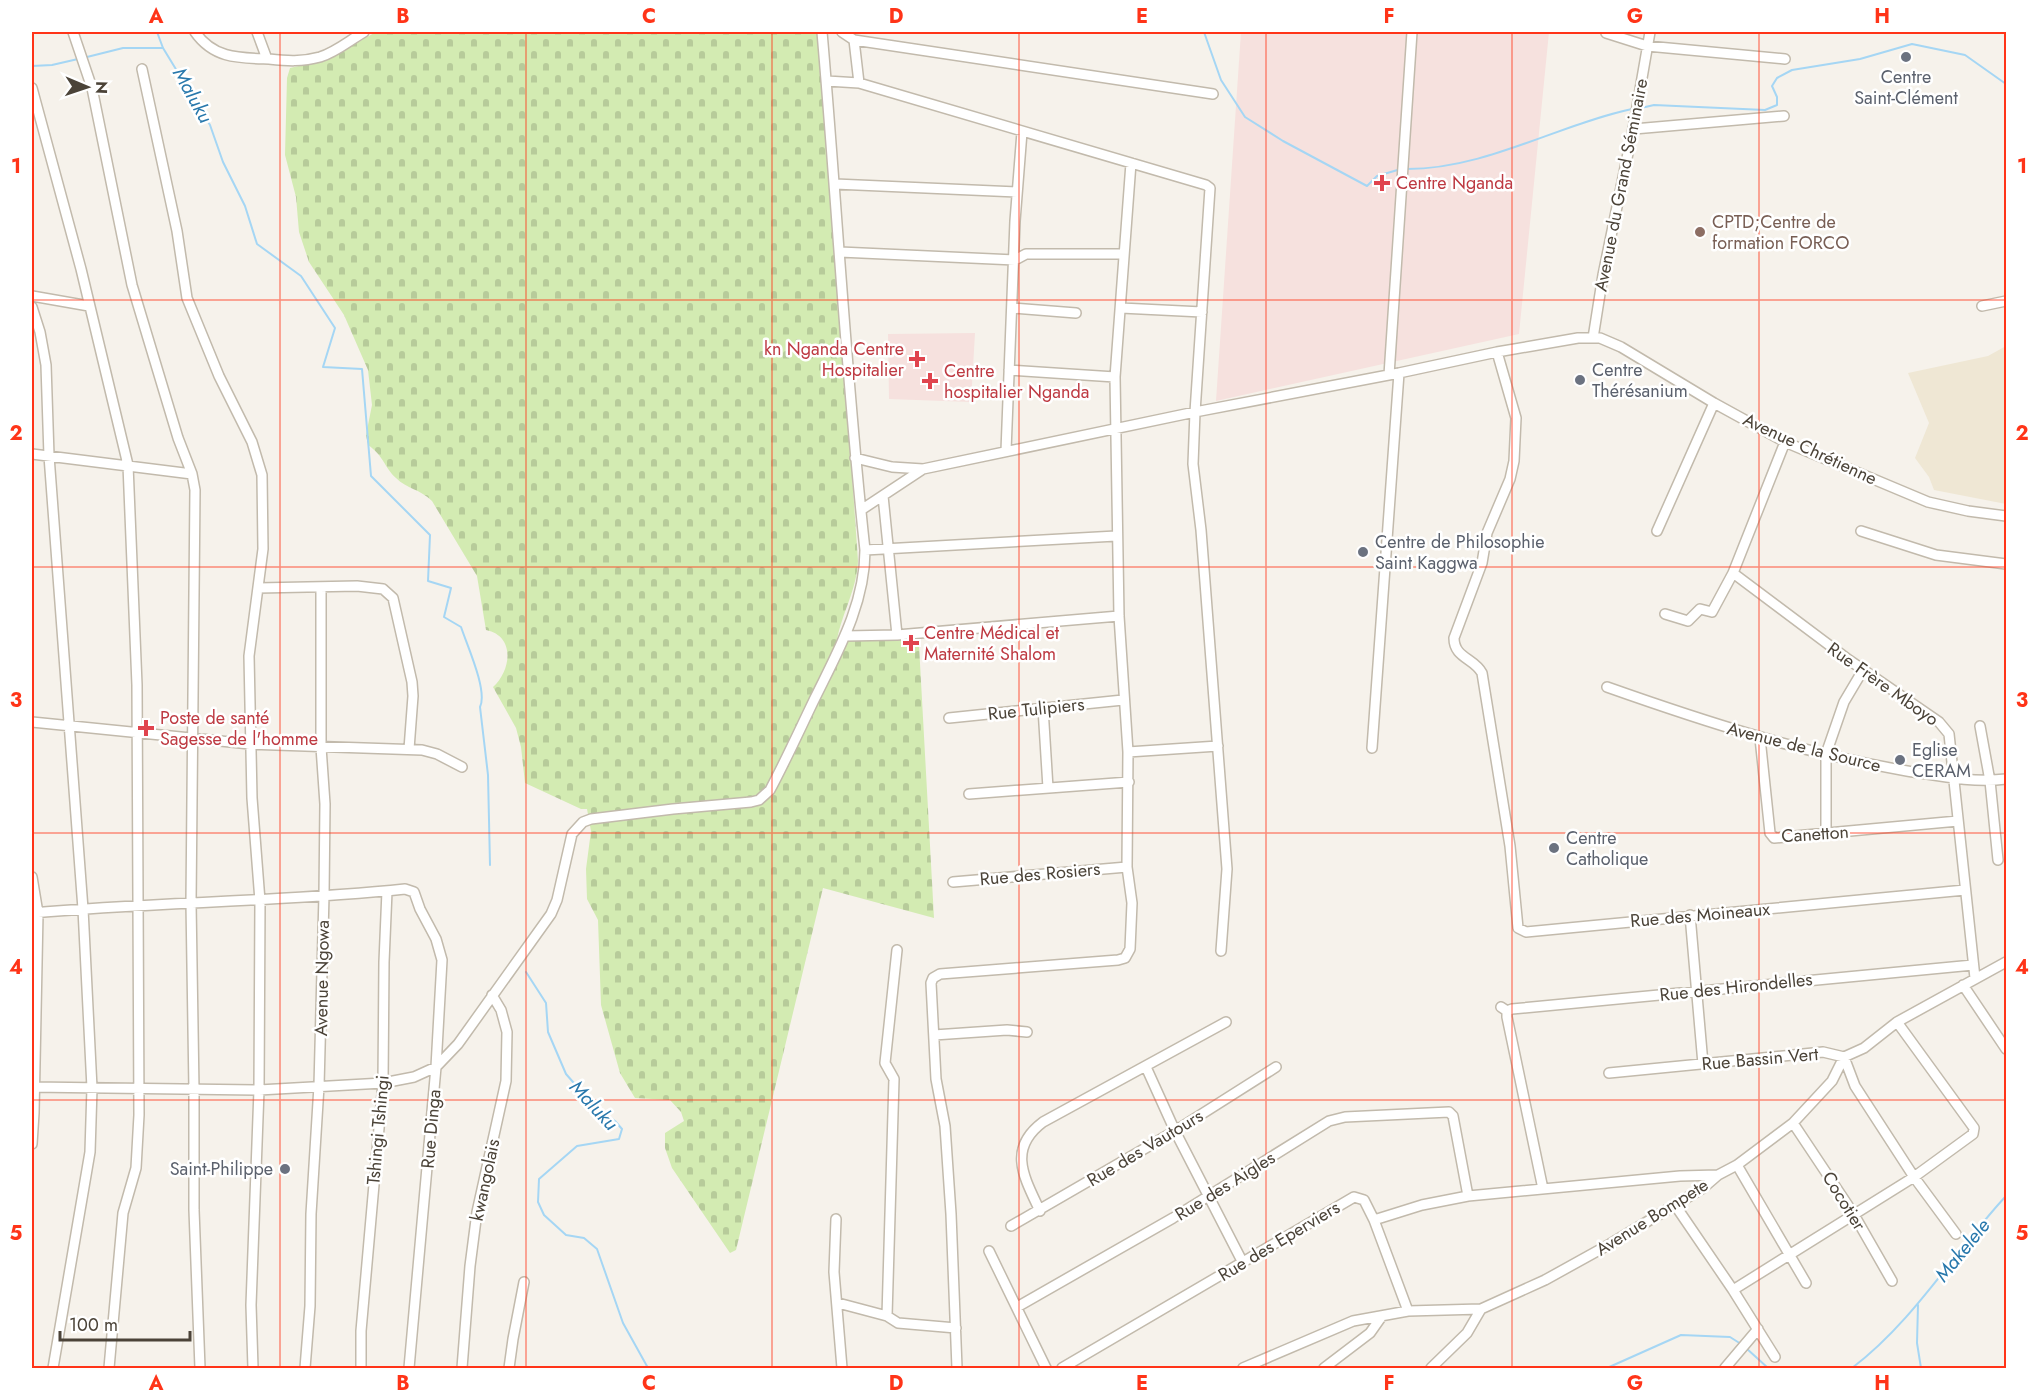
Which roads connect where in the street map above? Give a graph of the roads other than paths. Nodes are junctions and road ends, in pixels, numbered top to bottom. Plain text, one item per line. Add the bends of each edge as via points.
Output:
1 (73, 32) edge
2 (195, 32) edge
3 (257, 32) edge
4 (364, 32) edge
5 (822, 32) edge
6 (842, 32) edge
7 (1412, 32) edge
8 (1650, 32) edge
9 (1606, 33) edge
10 (854, 40) junction
11 (1647, 46) junction
12 (267, 59) junction
13 (1785, 59) dead end
14 (142, 69) dead end
15 (827, 81) junction
16 (859, 83) junction
17 (32, 88) edge
18 (1213, 94) dead end
19 (1784, 116) dead end
20 (1634, 126) junction
21 (1022, 132) junction
22 (1131, 164) junction
23 (835, 184) junction
24 (1017, 192) junction
25 (840, 252) junction
26 (1124, 254) junction
27 (1014, 260) junction
28 (32, 296) edge
29 (2007, 301) edge
30 (89, 306) junction
31 (1982, 306) dead end
32 (32, 307) edge
33 (1012, 308) junction
34 (1121, 308) junction
35 (1202, 312) junction
36 (1076, 313) dead end
37 (1593, 338) junction
38 (1497, 352) junction
39 (1009, 370) junction
40 (1400, 374) junction
41 (1389, 375) junction
42 (1115, 377) junction
43 (1714, 403) junction
44 (1195, 412) junction
45 (1115, 429) junction
46 (1785, 442) junction
47 (1006, 451) junction
48 (32, 454) edge
49 (49, 456) junction
50 (855, 458) junction
51 (128, 465) junction
52 (923, 469) junction
53 (192, 474) junction
54 (883, 496) junction
55 (861, 510) junction
56 (2007, 516) edge
57 (1657, 531) dead end
58 (1861, 531) dead end
59 (1116, 536) junction
60 (888, 548) junction
61 (865, 550) junction
62 (2007, 564) edge
63 (1733, 573) junction
64 (321, 587) junction
65 (258, 588) junction
66 (1665, 614) dead end
67 (1119, 616) junction
68 (897, 635) junction
69 (845, 636) junction
70 (1863, 670) junction
71 (1607, 687) dead end
72 (1123, 700) junction
73 (1043, 708) junction
74 (949, 717) dead end
75 (32, 722) edge
76 (68, 725) junction
77 (1980, 726) dead end
78 (136, 732) junction
79 (1760, 738) junction
80 (194, 739) junction
81 (250, 744) junction
82 (1218, 746) junction
83 (321, 747) junction
84 (1372, 748) dead end
85 (408, 749) junction
86 (1128, 752) junction
87 (1826, 754) junction
88 (462, 767) dead end
89 (1955, 779) junction
90 (2007, 779) edge
91 (1990, 781) junction
92 (1129, 782) junction
93 (1048, 788) junction
94 (969, 794) dead end
95 (1958, 821) junction
96 (1827, 834) junction
97 (1998, 860) dead end
98 (1127, 867) junction
99 (32, 877) edge
100 (954, 882) dead end
101 (1965, 890) junction
102 (387, 891) junction
103 (324, 895) junction
104 (260, 901) junction
105 (191, 903) junction
106 (140, 907) junction
107 (83, 909) junction
108 (35, 913) edge
109 (1690, 915) junction
110 (897, 950) dead end
111 (1221, 951) dead end
112 (2007, 962) edge
113 (1973, 964) junction
114 (1975, 978) junction
115 (1963, 985) junction
116 (1696, 991) junction
117 (492, 995) junction
118 (1226, 1022) dead end
119 (1897, 1022) junction
120 (1028, 1032) dead end
121 (934, 1035) junction
122 (2007, 1049) edge
123 (1844, 1057) junction
124 (1703, 1064) junction
125 (436, 1067) junction
126 (1146, 1067) junction
127 (1276, 1067) dead end
128 (1609, 1073) dead end
129 (383, 1083) junction
130 (320, 1086) junction
131 (33, 1087) edge
132 (92, 1088) junction
133 (139, 1089) junction
134 (194, 1090) junction
135 (259, 1090) junction
136 (1793, 1123) junction
137 (1175, 1131) junction
138 (32, 1144) edge
139 (1737, 1165) junction
140 (1718, 1175) junction
141 (1914, 1177) junction
142 (1543, 1189) junction
143 (1209, 1196) junction
144 (1468, 1196) junction
145 (1675, 1205) junction
146 (1040, 1210) junction
147 (1853, 1213) junction
148 (836, 1219) dead end
149 (1374, 1220) junction
150 (1011, 1226) dead end
151 (1956, 1234) dead end
152 (989, 1251) dead end
153 (1790, 1253) junction
154 (1243, 1263) junction
155 (1892, 1281) dead end
156 (524, 1282) dead end
157 (1806, 1283) dead end
158 (1733, 1290) junction
159 (838, 1303) junction
160 (1017, 1307) junction
161 (1481, 1310) junction
162 (1408, 1311) junction
163 (887, 1316) junction
164 (1382, 1316) junction
165 (956, 1328) junction
166 (1758, 1329) junction
167 (1775, 1357) dead end
168 (1258, 1366) edge
169 (53, 1368) edge
170 (109, 1368) edge
171 (200, 1368) edge
172 (252, 1368) edge
173 (305, 1368) edge
174 (361, 1368) edge
175 (409, 1368) edge
176 (462, 1368) edge
177 (509, 1368) edge
178 (842, 1368) edge
179 (957, 1368) edge
180 (1046, 1368) edge
181 (1062, 1368) edge
182 (1243, 1368) edge
183 (1324, 1368) edge
184 (1431, 1368) edge
185 (1725, 1368) edge

1 - 53 street via 92,88 132,285
2 - 12 street via 210,48 225,55
3 - 12 street
4 - 12 street via 323,56 297,62
5 - 15 street
6 - 10 street
7 - 41 street
8 - 11 street, Avenue du Grand Séminaire
9 - 11 street
10 - 16 street
10 - 18 street
11 - 13 street
11 - 20 street, Avenue du Grand Séminaire
14 - 65 street via 177,231 187,298 252,442 262,475 263,549
15 - 16 street
15 - 23 street
16 - 21 street
17 - 30 street
19 - 20 street
20 - 37 street, Avenue du Grand Séminaire
21 - 22 street
21 - 24 street
22 - 26 street
22 - 35 street via 1210,188
23 - 24 street
23 - 25 street
24 - 27 street
25 - 27 street
25 - 50 street
26 - 27 street via 1026,254
26 - 34 street
27 - 33 street
28 - 30 street
29 - 31 street
30 - 51 street
32 - 49 street via 46,365
33 - 36 street
33 - 39 street
34 - 35 street
34 - 42 street
35 - 44 street
37 - 38 street
37 - 43 street, Avenue Chrétienne via 1621,347
38 - 40 street
38 - 109 street, Rue des Moineaux via 1516,418 1514,461 1487,533 1482,563 1454,645 1482,673 1510,846 1517,922 1521,931
39 - 42 street
39 - 47 street
40 - 41 street
40 - 84 street
41 - 44 street
42 - 45 street
43 - 46 street, Avenue Chrétienne
43 - 57 street
44 - 45 street
44 - 82 street via 1194,471
45 - 47 street
45 - 59 street
46 - 56 street, Avenue Chrétienne via 1928,502
46 - 63 street
47 - 52 street
48 - 49 street
49 - 51 street
49 - 76 street
50 - 52 street
50 - 55 street
51 - 53 street
51 - 78 street via 138,685
52 - 54 street
53 - 80 street
54 - 55 street
54 - 60 street
55 - 61 street
58 - 62 street via 1936,555
59 - 60 street
59 - 67 street
60 - 61 street
60 - 68 street
61 - 69 street via 861,591
63 - 66 street via 1712,612 1700,609 1686,621
63 - 70 street, Rue Frère Mboyo
64 - 65 street
64 - 83 street, Avenue Ngowa
64 - 85 street via 384,589 393,598 412,682
65 - 81 street via 249,656
67 - 68 street
67 - 72 street
68 - 69 street
69 - 117 street via 765,796 751,802 591,819 575,829 555,907
70 - 87 street via 1844,702
70 - 89 street, Rue Frère Mboyo via 1945,728
71 - 79 street, Avenue de la Source
72 - 73 street, Rue Tulipiers
72 - 86 street
73 - 74 street, Rue Tulipiers
73 - 93 street
75 - 76 street
76 - 78 street
76 - 107 street
77 - 91 street
78 - 80 street
78 - 106 street
79 - 87 street, Avenue de la Source
79 - 96 street, Canetton via 1771,836
80 - 81 street
80 - 105 street
81 - 83 street
81 - 104 street
82 - 86 street
82 - 111 street via 1227,869
83 - 85 street
83 - 103 street, Avenue Ngowa
85 - 88 street via 437,754
86 - 92 street
87 - 89 street, Avenue de la Source
87 - 96 street
89 - 91 street, Avenue de la Source
89 - 95 street, Rue Frère Mboyo
90 - 91 street, Avenue de la Source
91 - 97 street
92 - 93 street
92 - 98 street
93 - 94 street
95 - 96 street, Canetton
95 - 101 street, Rue Frère Mboyo
98 - 100 street, Rue des Rosiers
98 - 121 street via 1132,903 1130,949 1125,958 936,975 931,983
99 - 108 street
101 - 109 street, Rue des Moineaux
101 - 113 street, Rue Frère Mboyo
102 - 103 street
102 - 125 street, Rue Dinga via 411,890 441,953
102 - 129 street, Tshingi Tshingi
103 - 104 street
103 - 130 street, Avenue Ngowa
104 - 105 street
104 - 135 street
105 - 106 street
105 - 134 street
106 - 107 street
106 - 133 street
107 - 108 street
107 - 132 street
108 - 131 street
109 - 116 street
110 - 163 street via 885,1064 894,1079
112 - 114 street
113 - 114 street, Rue Frère Mboyo
113 - 116 street, Rue des Hirondelles
114 - 115 street
115 - 119 street
115 - 122 street
116 - 124 street
116 - 142 street, Rue des Hirondelles via 1504,1009
117 - 125 street via 458,1044
117 - 176 street, kwangolais via 506,1026 506,1081 477,1212
118 - 126 street
119 - 123 street via 1864,1048
119 - 141 street via 1974,1128 1971,1137
120 - 121 street
121 - 165 street via 936,1079 946,1134
123 - 124 street, Rue Bassin Vert via 1823,1052
123 - 136 street, Avenue Bompete via 1832,1081
123 - 141 street, Rue Bassin Vert via 1855,1086
124 - 128 street, Rue Bassin Vert
125 - 129 street via 414,1077
125 - 175 street, Rue Dinga
126 - 137 street
126 - 146 street via 1032,1131 1025,1141 1022,1168
127 - 137 street, Rue des Vautours
129 - 130 street
129 - 174 street, Tshingi Tshingi
130 - 135 street
130 - 173 street, Avenue Ngowa
131 - 132 street
131 - 138 street
132 - 133 street
132 - 169 street via 90,1152
133 - 134 street
133 - 170 street via 137,1157 123,1213
134 - 135 street
134 - 171 street
135 - 172 street
136 - 139 street, Avenue Bompete
136 - 147 street, Cocotier
137 - 143 street
137 - 146 street, Rue des Vautours
139 - 140 street, Avenue Bompete
139 - 153 street
140 - 142 street
140 - 145 street, Avenue Bompete
141 - 147 street
141 - 151 street, Rue Bassin Vert
142 - 144 street
143 - 144 street, Rue des Aigles via 1336,1119 1446,1111 1453,1116
143 - 154 street
143 - 160 street, Rue des Aigles
144 - 149 street
145 - 158 street
145 - 161 street, Avenue Bompete via 1545,1280
146 - 150 street, Rue des Vautours
147 - 153 street
147 - 155 street, Cocotier
148 - 159 street via 834,1272
149 - 154 street, Rue des Eperviers via 1364,1200 1354,1197
149 - 162 street, Rue des Eperviers
152 - 160 street
153 - 157 street
153 - 158 street
154 - 181 street, Rue des Eperviers
156 - 177 street
158 - 166 street
159 - 163 street
159 - 178 street
160 - 180 street
161 - 162 street, Avenue Bompete
161 - 184 street via 1467,1333
162 - 164 street, Avenue Bompete
163 - 165 street via 898,1323
164 - 168 street, Avenue Bompete via 1353,1321
164 - 183 street via 1370,1333
165 - 179 street
166 - 167 street
166 - 185 street
168 - 182 street, Avenue Bompete

